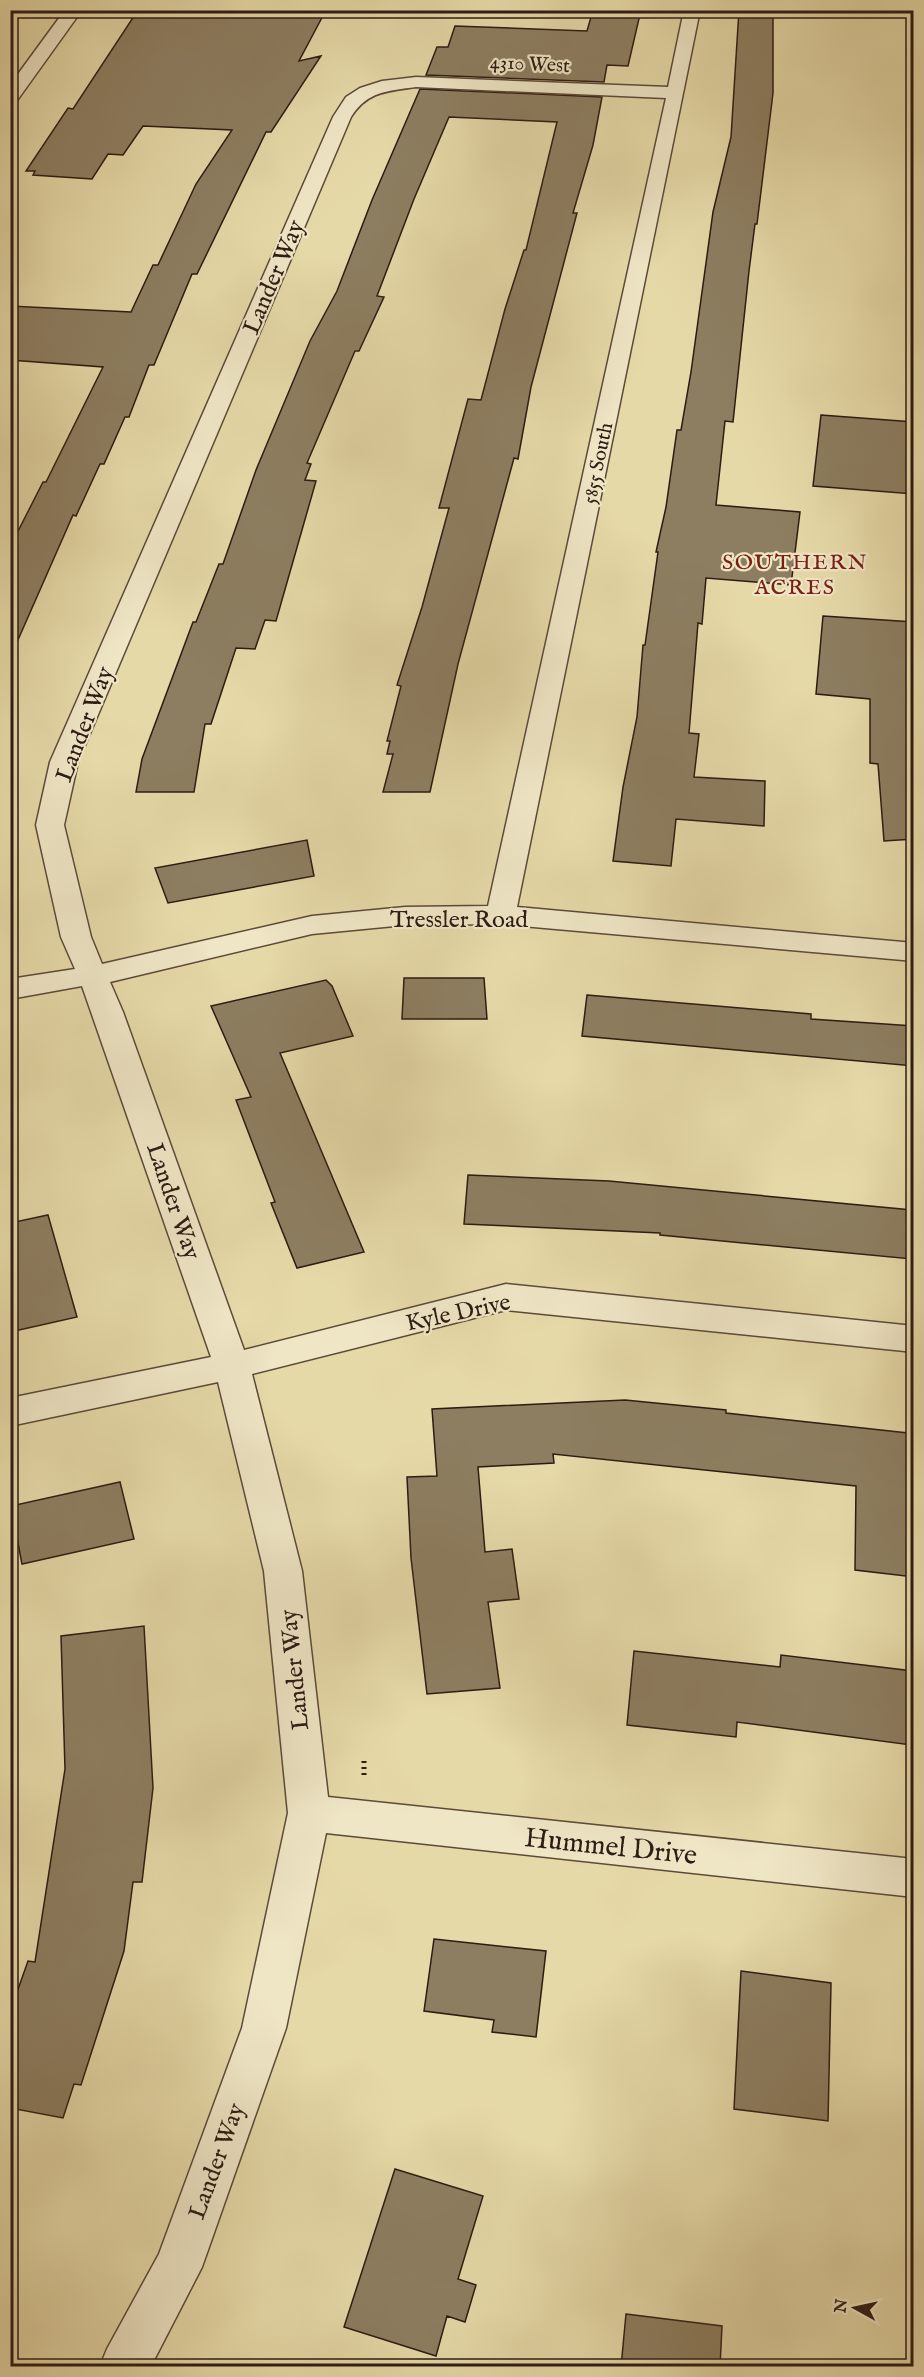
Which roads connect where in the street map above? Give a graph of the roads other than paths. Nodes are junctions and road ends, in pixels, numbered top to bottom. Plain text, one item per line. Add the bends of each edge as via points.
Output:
1 (74, 10) edge
2 (692, 10) edge
3 (382, 86) joint
4 (676, 93) junction
5 (10, 98) edge
6 (501, 915) junction
7 (914, 952) edge
8 (92, 975) junction
9 (10, 989) edge
10 (914, 1339) edge
11 (232, 1366) junction
12 (10, 1412) edge
13 (309, 1814) junction
14 (914, 1878) edge
15 (124, 2367) edge

1 - 5 street
2 - 4 street, 5855 South
3 - 4 street, 4310 West via 437,81
3 - 8 street, Lander Way via 366,92 346,108 64,762 50,825 76,937
4 - 6 street, 5855 South
6 - 7 street, Tressler Road
6 - 8 street, Tressler Road via 405,916 312,925
8 - 9 street, Tressler Road
8 - 11 street, Lander Way
10 - 11 street, Kyle Drive via 506,1297
11 - 12 street, Kyle Drive
11 - 13 street, Lander Way via 283,1571
13 - 14 street, Hummel Drive
13 - 15 street, Lander Way via 264,2028 178,2267

